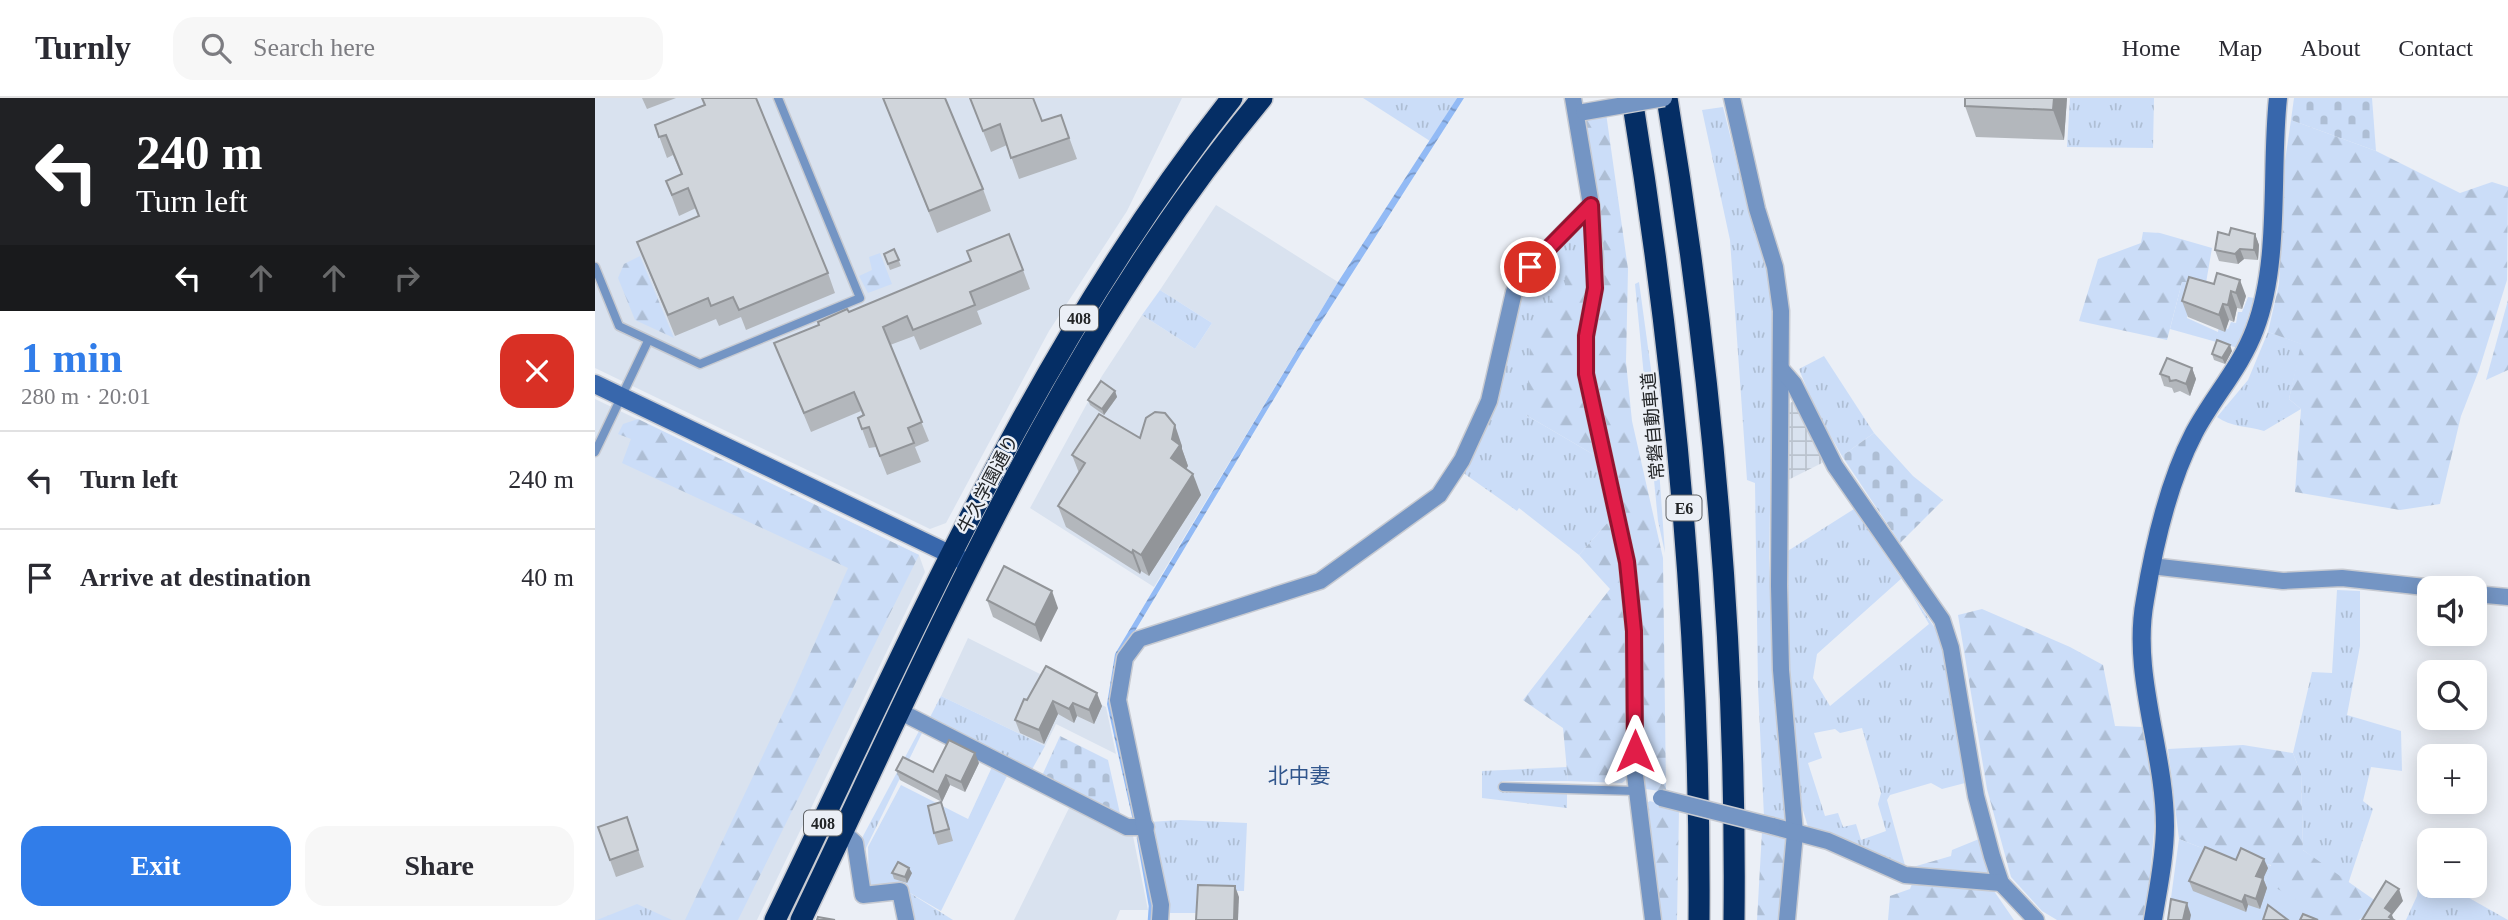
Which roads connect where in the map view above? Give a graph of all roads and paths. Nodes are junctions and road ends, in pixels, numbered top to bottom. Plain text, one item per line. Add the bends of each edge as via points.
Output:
1 (778, 98) edge
2 (1232, 98) edge
3 (1262, 98) edge
4 (1632, 98) edge
5 (1666, 98) edge
6 (1733, 98) edge
7 (2279, 98) edge
8 (1578, 108) edge
9 (1591, 205) junction
10 (595, 267) edge
11 (647, 341) junction
12 (1781, 369) junction
13 (595, 384) edge
14 (620, 397) junction
15 (595, 452) edge
16 (950, 554) junction
17 (972, 565) junction
18 (2151, 566) junction
19 (2417, 586) edge
20 (2487, 595) edge
21 (2508, 597) edge
22 (901, 712) junction
23 (1503, 787) dead end
24 (1636, 791) junction
25 (1146, 827) junction
26 (843, 832) junction
27 (1795, 833) junction
28 (2001, 883) junction
29 (775, 920) edge
30 (801, 920) edge
31 (906, 920) edge
32 (1160, 920) edge
33 (1653, 920) edge
34 (1699, 920) edge
35 (1734, 920) edge
36 (1787, 920) edge
37 (2036, 920) edge
38 (2153, 920) edge

1 - 11 lane via 860,298 700,364
2 - 16 highway, 牛久学園通り / 408 via 1166,184 1089,302
3 - 17 highway, 牛久学園通り / 408 via 1186,197 1107,317
4 - 34 highway, 常磐自動車道 / E6 via 1670,363 1688,554 1697,729
5 - 8 street, bridge
5 - 35 highway, E6 via 1704,358 1723,558 1732,723
6 - 12 street via 1775,267
7 - 18 street via 2270,245 2261,307 2243,356 2182,459
8 - 9 street
9 - 24 street via 1595,288 1586,336 1586,374 1627,562 1634,631
9 - 25 street via 1518,284 1507,312 1489,401 1462,460 1439,495 1320,581 1139,639 1125,659 1118,702
10 - 11 lane via 619,326
11 - 14 lane
12 - 27 street via 1777,526
12 - 28 street via 1794,384 1835,466 1946,632 1976,796
13 - 14 street
14 - 15 lane
14 - 16 street
16 - 17 street
16 - 29 highway, 牛久学園通り / 408
17 - 22 highway, 牛久学園通り / 408
18 - 19 street via 2283,581 2342,578
18 - 38 street via 2142,651 2165,826
20 - 21 street
22 - 25 street via 1127,827
22 - 26 highway, 牛久学園通り / 408
23 - 24 lane
24 - 27 street, bridge
24 - 33 street
25 - 32 street
26 - 30 highway, 牛久学園通り / 408
26 - 31 street via 855,843 863,895 900,891
27 - 28 street via 1828,841 1905,875
27 - 36 street
28 - 37 street

